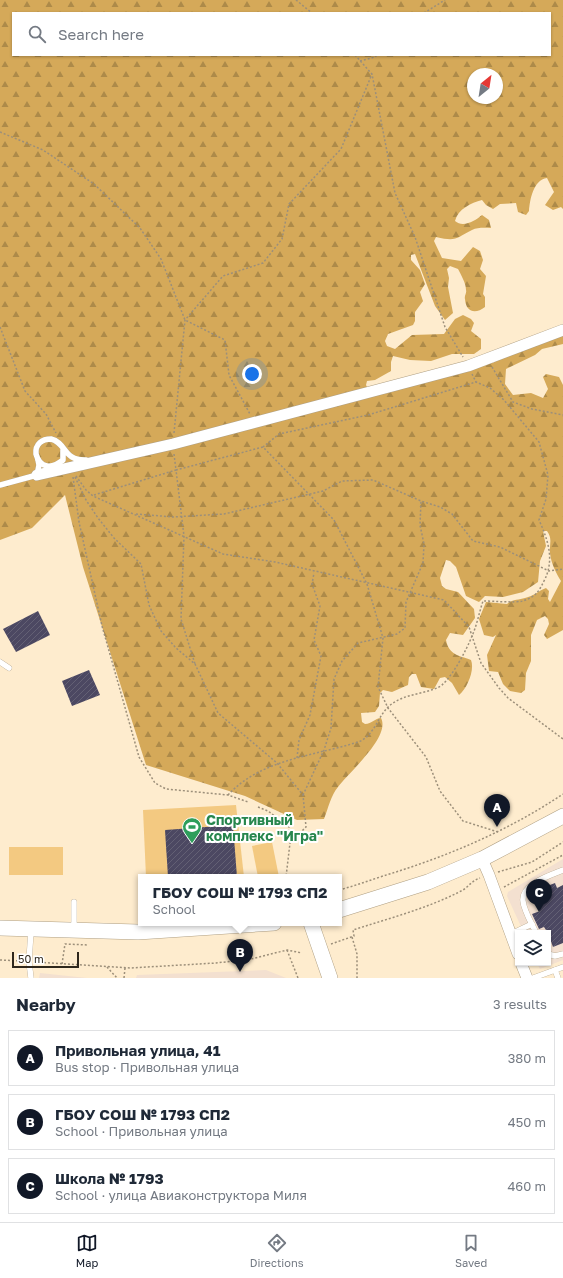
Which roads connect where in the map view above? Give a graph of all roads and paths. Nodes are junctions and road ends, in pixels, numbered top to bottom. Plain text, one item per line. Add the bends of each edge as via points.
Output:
1 (296, 0) edge
2 (445, 0) edge
3 (311, 12) edge
4 (426, 12) edge
5 (356, 56) edge
6 (376, 56) edge
7 (360, 61) junction
8 (372, 74) junction
9 (0, 132) edge
10 (185, 320) junction
11 (0, 327) edge
12 (563, 330) edge
13 (488, 358) junction
14 (468, 366) junction
15 (476, 382) junction
16 (563, 415) edge
17 (254, 421) junction
18 (57, 434) dead end
19 (173, 444) junction
20 (263, 447) junction
21 (64, 450) junction
22 (37, 459) junction
23 (97, 460) junction
24 (71, 467) junction
25 (176, 470) junction
26 (37, 475) junction
27 (0, 485) edge
28 (308, 494) junction
29 (93, 496) junction
30 (421, 501) junction
31 (134, 514) junction
32 (182, 516) junction
33 (184, 536) junction
34 (563, 569) edge
35 (549, 571) junction
36 (314, 572) junction
37 (368, 584) junction
38 (411, 593) junction
39 (472, 636) junction
40 (383, 638) junction
41 (0, 662) edge
42 (195, 664) junction
43 (8, 668) dead end
44 (388, 708) junction
45 (563, 739) edge
46 (324, 750) junction
47 (297, 758) junction
48 (277, 763) junction
49 (228, 794) junction
50 (563, 794) edge
51 (303, 796) junction
52 (248, 802) dead end
53 (258, 807) dead end
54 (563, 816) edge
55 (498, 832) junction
56 (563, 842) edge
57 (290, 843) junction
58 (563, 854) edge
59 (482, 859) junction
60 (563, 870) edge
61 (497, 872) dead end
62 (286, 874) edge
63 (482, 877) dead end
64 (342, 889) edge
65 (495, 892) junction
66 (74, 902) dead end
67 (342, 909) edge
68 (532, 924) junction
69 (229, 926) edge
70 (312, 926) edge
71 (0, 928) edge
72 (31, 928) junction
73 (74, 930) junction
74 (535, 930) edge
75 (510, 934) junction
76 (352, 937) junction
77 (331, 944) dead end
78 (88, 945) dead end
79 (515, 946) edge
80 (287, 950) junction
81 (302, 953) dead end
82 (563, 954) edge
83 (551, 955) edge
84 (0, 960) edge
85 (29, 962) junction
86 (62, 964) junction
87 (522, 966) edge
88 (563, 966) edge
89 (107, 967) junction
90 (125, 968) junction
91 (555, 970) junction
92 (31, 978) edge
93 (117, 978) edge
94 (124, 978) edge
95 (298, 978) edge
96 (330, 978) edge
97 (357, 978) edge
98 (527, 978) edge
99 (533, 978) edge
100 (558, 978) edge

1 - 3 path
2 - 4 path
5 - 7 path
6 - 7 path
7 - 8 path
8 - 10 path via 341,149 289,204 282,239 262,263 223,276
8 - 14 path via 395,193 415,237 445,327
9 - 10 path via 43,150 94,184 140,228 161,259
10 - 17 path via 225,340 229,375
10 - 19 path
11 - 18 path via 25,391 46,414
12 - 13 street
13 - 14 street
13 - 16 path via 513,402
14 - 15 path
14 - 17 street
15 - 20 path via 368,415 279,434
15 - 35 path via 490,388 504,400 538,442 548,475 546,499 539,520 547,539
17 - 19 street
19 - 23 street
19 - 25 path
20 - 25 path
20 - 28 path
21 - 22 lane via 62,460 54,466 48,467
21 - 22 lane via 56,440 46,439 38,444
21 - 23 lane via 75,459
22 - 26 lane
23 - 24 street
24 - 26 street
24 - 29 path
24 - 42 path via 83,495 98,518 141,564 149,606 161,631
24 - 49 path via 79,522 102,626 139,757 155,783 166,789
25 - 29 path
25 - 32 path
26 - 27 lane
28 - 30 path via 324,491 342,481 373,480
28 - 32 path via 224,514
28 - 37 path via 334,520
29 - 31 path
30 - 35 path via 452,514 474,541 500,547
30 - 38 path via 423,563
31 - 32 path
31 - 33 path
32 - 33 path
33 - 36 path via 223,554 275,562
33 - 42 path via 181,619
34 - 35 path
35 - 39 path via 537,594 521,601 483,601
36 - 37 path
36 - 47 path via 312,584 320,606 314,640 321,656 310,715 299,740
37 - 38 path
37 - 40 path
38 - 39 path via 444,600 468,626
38 - 40 path via 406,602 405,628 397,634
39 - 44 path via 446,683 438,688 410,694
39 - 45 path via 482,663 508,698
40 - 44 path via 378,687
40 - 46 path via 358,643 342,661 334,679 331,728
41 - 43 lane
42 - 48 path via 218,712
44 - 46 path via 374,729 360,742
44 - 55 path via 426,757 440,791 463,821
46 - 47 path
46 - 51 path
47 - 48 path
48 - 49 path via 239,782
48 - 51 path
49 - 52 path
50 - 55 path
51 - 57 path via 306,827
53 - 57 path via 268,811 289,827
54 - 59 main road
55 - 64 path via 408,869
56 - 61 path via 532,862
57 - 62 path
58 - 65 path
59 - 65 street
59 - 67 main road via 428,882
60 - 68 lane via 542,878 532,885 525,895 523,901
63 - 76 path via 464,889 406,913 353,930
65 - 75 street
66 - 73 lane
68 - 74 lane
68 - 75 lane
69 - 73 main road via 138,932
70 - 96 main road
71 - 72 main road
72 - 73 main road
72 - 85 lane
75 - 79 street
76 - 77 path
76 - 97 path
78 - 86 path via 65,944
80 - 81 path
80 - 90 path via 251,959 216,963
80 - 95 path
82 - 83 lane
84 - 85 path
85 - 86 path
85 - 92 lane
86 - 89 path
87 - 98 street
88 - 91 lane
89 - 90 path
89 - 93 path
90 - 94 path
91 - 99 lane
91 - 100 lane

